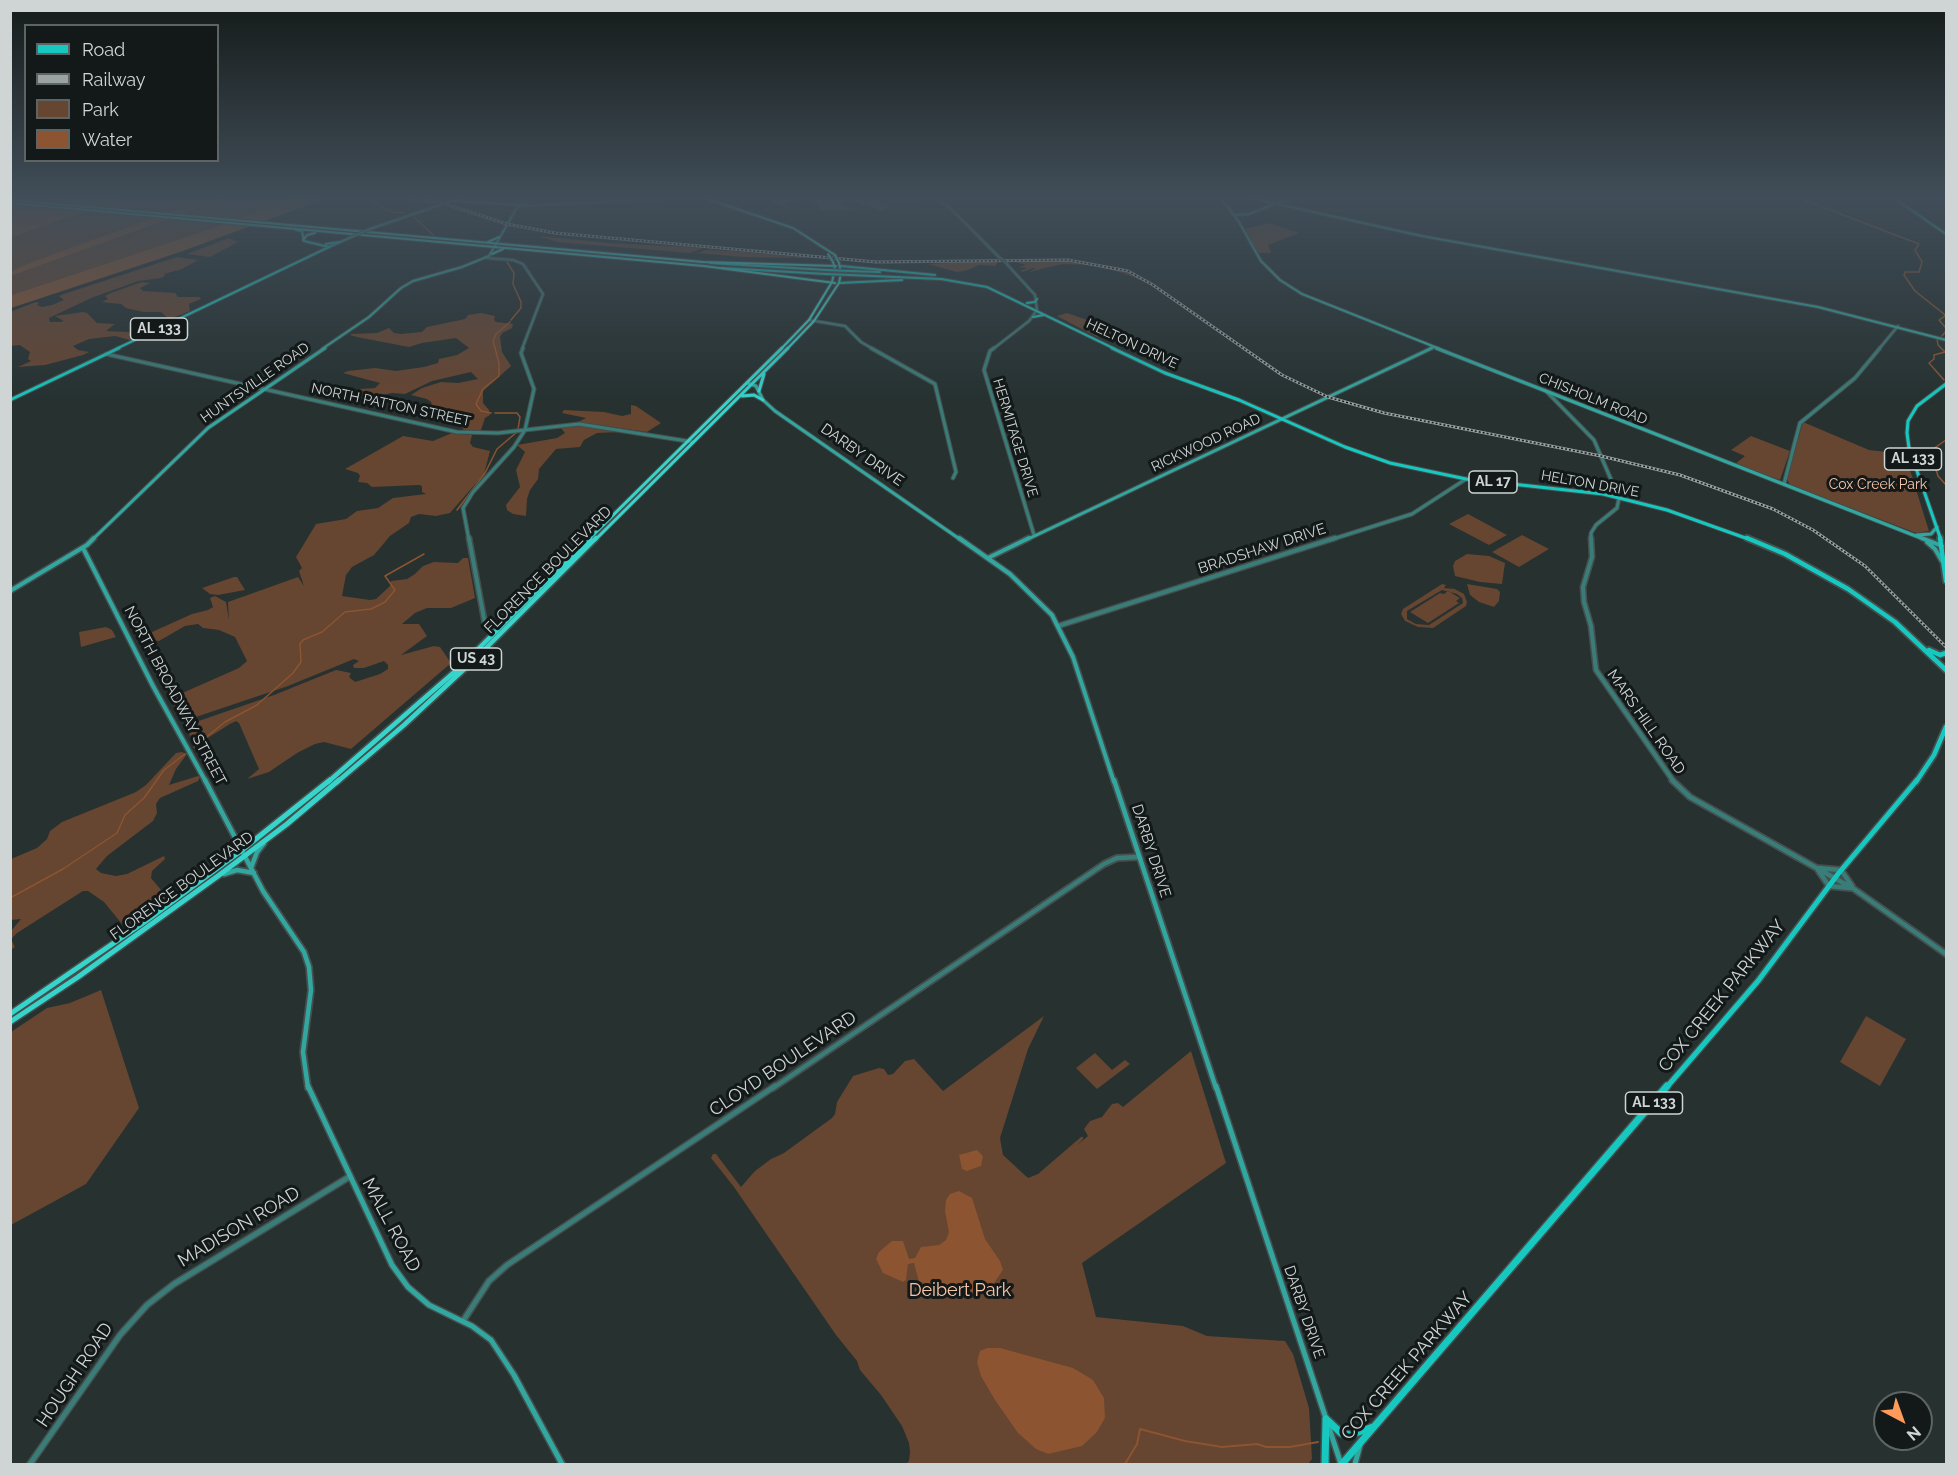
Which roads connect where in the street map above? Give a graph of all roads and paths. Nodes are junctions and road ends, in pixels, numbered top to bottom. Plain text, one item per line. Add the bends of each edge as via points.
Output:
1 (287, 267) edge
2 (460, 267) edge
3 (526, 267) edge
4 (722, 267) edge
5 (740, 267) edge
6 (834, 267) edge
7 (840, 267) edge
8 (850, 267) edge
9 (1009, 267) edge
10 (1267, 267) edge
11 (1594, 267) edge
12 (850, 273) junction
13 (946, 277) junction
14 (819, 281) junction
15 (832, 282) junction
16 (839, 283) junction
17 (854, 283) junction
18 (984, 286) junction
19 (829, 288) junction
20 (836, 288) junction
21 (991, 289) junction
22 (1037, 299) junction
23 (1021, 302) junction
24 (1037, 310) junction
25 (1049, 316) junction
26 (1032, 317) junction
27 (809, 320) junction
28 (814, 321) junction
29 (1898, 326) junction
30 (1947, 340) edge
31 (1434, 346) junction
32 (106, 354) junction
33 (764, 372) junction
34 (750, 383) junction
35 (1947, 384) edge
36 (263, 389) junction
37 (759, 391) junction
38 (1546, 392) junction
39 (737, 398) junction
40 (10, 400) edge
41 (764, 400) junction
42 (1282, 418) junction
43 (525, 430) junction
44 (690, 442) junction
45 (953, 478) dead end
46 (1466, 479) junction
47 (1784, 484) junction
48 (1619, 498) junction
49 (1937, 527) junction
50 (1911, 533) junction
51 (1939, 533) junction
52 (1034, 535) junction
53 (1921, 538) junction
54 (1947, 541) edge
55 (1945, 547) edge
56 (83, 548) junction
57 (988, 558) junction
58 (1946, 567) edge
59 (1947, 581) edge
60 (10, 591) edge
61 (1058, 626) junction
62 (495, 632) junction
63 (502, 633) junction
64 (1924, 647) junction
65 (1947, 653) edge
66 (1947, 670) edge
67 (1947, 727) edge
68 (268, 838) junction
69 (243, 853) junction
70 (1138, 857) junction
71 (1816, 868) junction
72 (1841, 870) junction
73 (252, 871) junction
74 (218, 876) junction
75 (1835, 878) junction
76 (1829, 885) junction
77 (1854, 889) junction
78 (299, 942) joint
79 (1947, 954) edge
80 (10, 1014) edge
81 (10, 1022) edge
82 (349, 1177) junction
83 (147, 1305) joint
84 (463, 1322) junction
85 (1326, 1419) junction
86 (1374, 1426) junction
87 (1362, 1440) junction
88 (30, 1464) edge
89 (562, 1464) edge
90 (1325, 1464) edge
91 (1341, 1464) edge
92 (1354, 1464) edge

1 - 32 main road, AL 133
2 - 36 main road, HUNTSVILLE ROAD via 406,285 369,317
3 - 43 street via 543,293 521,353 534,389
4 - 14 highway
5 - 12 main road, bridge
6 - 15 highway, FLORENCE BOULEVARD / US 43
7 - 16 highway, FLORENCE BOULEVARD / US 43
8 - 13 main road, AL 17
9 - 22 street, bridge
10 - 31 main road, CHISHOLM ROAD via 1291,288
11 - 29 main road via 1818,307
12 - 13 main road
12 - 18 main road
13 - 18 main road, AL 17
14 - 15 highway
14 - 19 highway
15 - 16 highway, AL 17
15 - 19 highway, FLORENCE BOULEVARD / US 43
16 - 17 main road, AL 17
16 - 20 highway, FLORENCE BOULEVARD / US 43
17 - 20 main road
17 - 21 main road, AL 17 via 930,279
18 - 21 main road, AL 17
19 - 27 highway, FLORENCE BOULEVARD / US 43
20 - 28 highway, FLORENCE BOULEVARD / US 43
21 - 23 main road, AL 17
22 - 23 main road via 1033,303
22 - 24 street
23 - 24 main road, AL 17
24 - 25 main road, HELTON DRIVE / AL 17
24 - 26 street, HERMITAGE DRIVE
25 - 26 main road
25 - 42 main road, HELTON DRIVE / AL 17 via 1166,373
26 - 52 street, HERMITAGE DRIVE via 990,351 984,370
27 - 28 street
27 - 34 highway, FLORENCE BOULEVARD / US 43
28 - 33 highway, FLORENCE BOULEVARD / US 43
28 - 45 street via 845,326 861,342 935,384 956,472
29 - 30 main road
29 - 47 street via 1855,378 1800,423
31 - 38 main road, CHISHOLM ROAD
31 - 42 main road, RICKWOOD ROAD
32 - 36 street, NORTH PATTON STREET
32 - 40 main road, AL 133
33 - 34 highway, FLORENCE BOULEVARD / US 43
33 - 37 highway
34 - 37 main road, DARBY DRIVE
34 - 39 highway, FLORENCE BOULEVARD / US 43
34 - 44 highway, FLORENCE BOULEVARD / US 43
35 - 49 main road, AL 133 via 1917,406 1907,430 1909,448
36 - 43 street, NORTH PATTON STREET via 457,432
36 - 56 main road, HUNTSVILLE ROAD via 208,428
37 - 41 main road, DARBY DRIVE
38 - 47 main road, CHISHOLM ROAD
38 - 48 street via 1594,440
39 - 41 highway via 750,394
39 - 44 highway, FLORENCE BOULEVARD / US 43
41 - 57 main road, DARBY DRIVE
42 - 46 main road, HELTON DRIVE / AL 17 via 1374,458
42 - 52 main road, RICKWOOD ROAD
43 - 44 street, NORTH PATTON STREET via 586,425
43 - 62 street via 463,508 485,624
44 - 62 highway, FLORENCE BOULEVARD / US 43
44 - 63 highway, FLORENCE BOULEVARD / US 43
46 - 48 main road, HELTON DRIVE / AL 17 via 1557,487
46 - 61 street, BRADSHAW DRIVE via 1412,514
47 - 50 main road, CHISHOLM ROAD
48 - 64 main road, HELTON DRIVE / AL 17 via 1703,521 1790,557 1860,597
48 - 71 street, MARS HILL ROAD via 1617,508 1592,531 1591,562 1583,587 1596,670 1682,792
49 - 50 main road via 1927,535
49 - 51 main road, AL 133
50 - 53 main road, CHISHOLM ROAD
51 - 54 main road
51 - 55 main road, AL 133
52 - 57 main road, RICKWOOD ROAD
53 - 55 main road, CHISHOLM ROAD
53 - 58 main road via 1935,549
55 - 58 main road
56 - 60 main road, HUNTSVILLE ROAD
56 - 69 main road, NORTH BROADWAY STREET
57 - 61 main road, DARBY DRIVE via 1033,594
58 - 59 main road
61 - 70 main road, DARBY DRIVE via 1073,657
62 - 63 street
62 - 69 highway, FLORENCE BOULEVARD / US 43 via 385,734
63 - 68 highway, FLORENCE BOULEVARD / US 43 via 372,753
64 - 65 main road, AL 17
64 - 66 main road, HELTON DRIVE / AL 17
67 - 72 main road, COX CREEK PARKWAY / AL 133 via 1915,783
68 - 69 highway, FLORENCE BOULEVARD / US 43
68 - 73 main road via 257,852
69 - 73 main road, NORTH BROADWAY STREET
69 - 74 highway, FLORENCE BOULEVARD / US 43
69 - 80 highway, FLORENCE BOULEVARD / US 43
70 - 84 street, CLOYD BOULEVARD via 1118,858 1104,864 507,1265 489,1281
70 - 85 main road, DARBY DRIVE
71 - 72 street
71 - 75 street, MARS HILL ROAD
71 - 76 street
72 - 75 main road, COX CREEK PARKWAY / AL 133
72 - 77 street
73 - 74 main road via 237,870
73 - 78 main road, NORTH BROADWAY STREET
74 - 81 highway, FLORENCE BOULEVARD / US 43
75 - 76 main road, COX CREEK PARKWAY / AL 133
75 - 77 street, MARS HILL ROAD
76 - 77 street
76 - 86 main road, COX CREEK PARKWAY / AL 133 via 1758,981
77 - 79 street, MARS HILL ROAD
78 - 82 main road, MALL ROAD via 311,980 303,1052 306,1079
82 - 83 street, MADISON ROAD via 174,1284
82 - 84 main road, MALL ROAD via 398,1275 429,1305
83 - 88 street, HOUGH ROAD via 120,1335
84 - 89 main road, MALL ROAD via 491,1340 502,1354
85 - 86 main road via 1341,1433 1350,1435
85 - 90 main road
85 - 91 main road, DARBY DRIVE
86 - 87 main road, COX CREEK PARKWAY / AL 133
87 - 91 main road, COX CREEK PARKWAY / AL 133
87 - 92 main road

